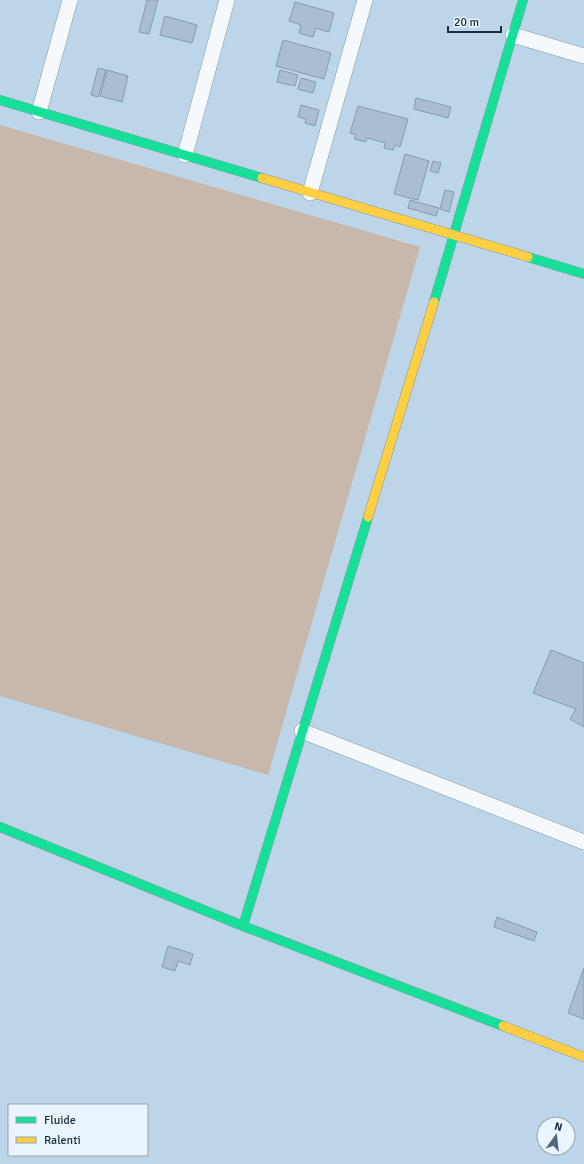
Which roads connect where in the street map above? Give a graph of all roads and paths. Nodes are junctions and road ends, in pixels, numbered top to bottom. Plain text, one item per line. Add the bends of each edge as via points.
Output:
1 (70, 0) edge
2 (227, 0) edge
3 (365, 0) edge
4 (523, 0) edge
5 (513, 34) junction
6 (584, 56) edge
7 (0, 100) edge
8 (39, 112) junction
9 (184, 155) junction
10 (310, 193) junction
11 (454, 236) junction
12 (584, 274) edge
13 (302, 731) junction
14 (0, 827) edge
15 (584, 842) edge
16 (244, 926) junction
17 (584, 1057) edge

1 - 8 street
2 - 9 street
3 - 10 street
4 - 5 street
5 - 6 street
5 - 11 street
7 - 8 street
8 - 9 street
9 - 10 street
10 - 11 street
11 - 12 street
11 - 13 street
13 - 15 street
13 - 16 street
14 - 16 street
16 - 17 street

